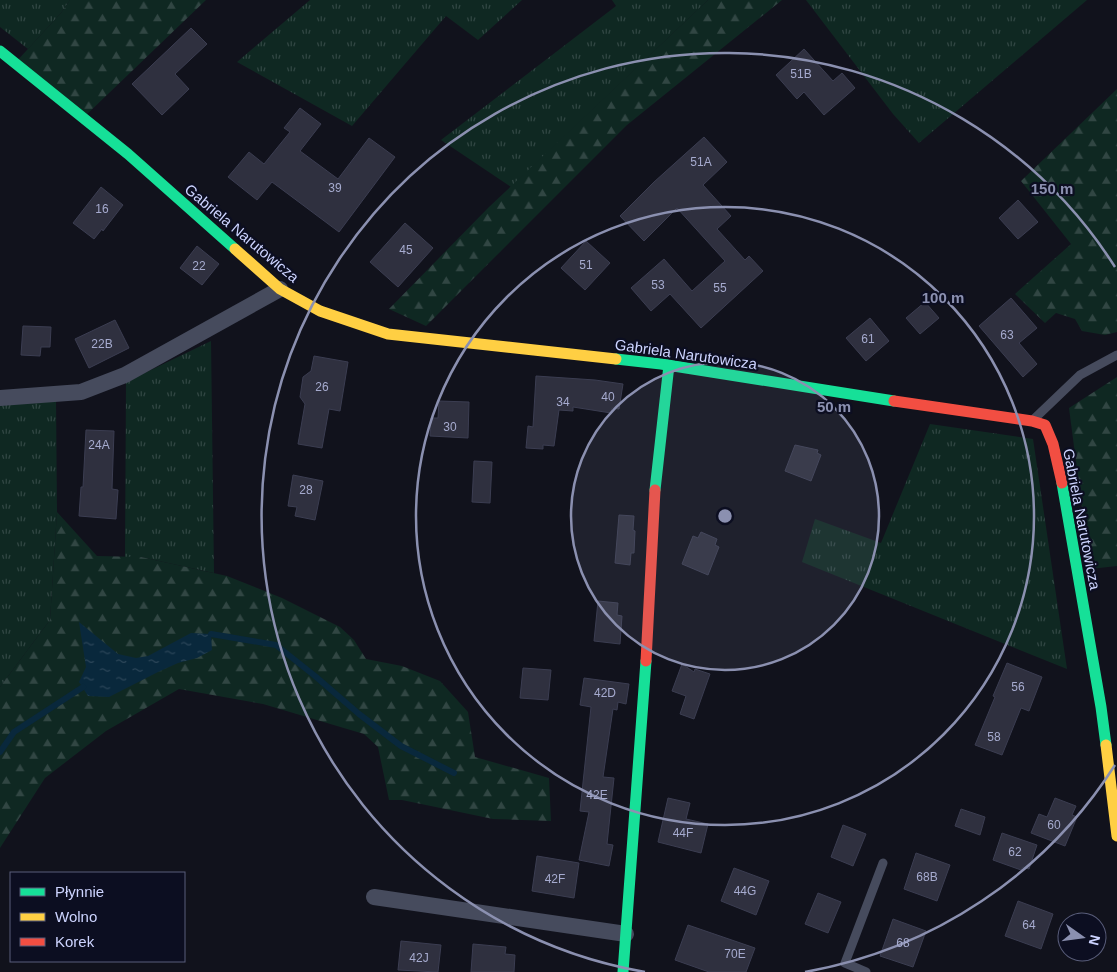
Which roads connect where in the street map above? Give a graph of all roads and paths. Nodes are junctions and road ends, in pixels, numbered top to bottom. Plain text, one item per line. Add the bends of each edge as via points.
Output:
1 (0, 50) edge
2 (280, 289) junction
3 (1117, 355) edge
4 (669, 365) junction
5 (0, 398) edge
6 (1032, 421) junction
7 (1117, 836) edge
8 (883, 863) dead end
9 (374, 896) dead end
10 (626, 934) junction
11 (623, 972) edge
12 (866, 972) edge

1 - 2 street, Gabriela Narutowicza via 128,154
2 - 4 street, Gabriela Narutowicza via 320,311 388,334
2 - 5 street via 125,375 81,392
3 - 6 lane via 1080,374
4 - 6 street, Gabriela Narutowicza via 983,416
4 - 10 street via 653,512 646,661
6 - 7 street, Gabriela Narutowicza via 1044,425 1053,444 1062,484 1101,707
8 - 12 lane via 845,963
9 - 10 street
10 - 11 street

